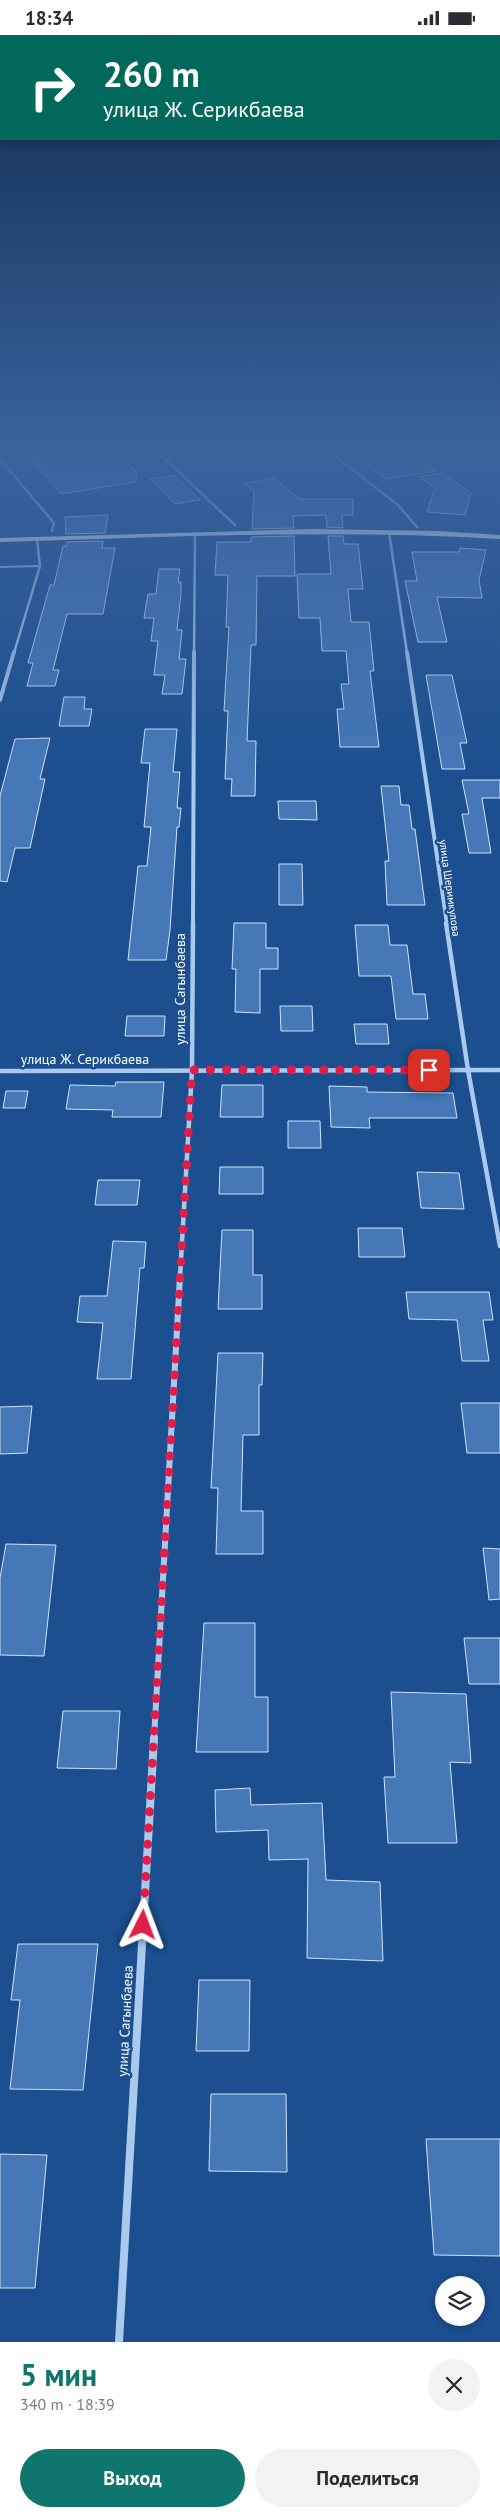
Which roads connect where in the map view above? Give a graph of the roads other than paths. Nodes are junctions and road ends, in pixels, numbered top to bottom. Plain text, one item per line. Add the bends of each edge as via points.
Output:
1 (39, 554) edge
2 (195, 554) edge
3 (392, 554) edge
4 (40, 566) junction
5 (0, 567) edge
6 (0, 700) edge
7 (192, 1070) junction
8 (468, 1070) junction
9 (500, 1070) edge
10 (0, 1071) edge
11 (500, 1246) edge
12 (119, 2342) edge

1 - 4 street
2 - 7 street, улица Сагынбаева
3 - 8 street, улица Шеримкулова
4 - 5 lane
4 - 6 street
7 - 8 street, улица Ж. Серикбаева
7 - 10 street, улица Ж. Серикбаева
7 - 12 street, улица Сагынбаева
8 - 9 street, улица Ж. Серикбаева
8 - 11 street, улица Шеримкулова

